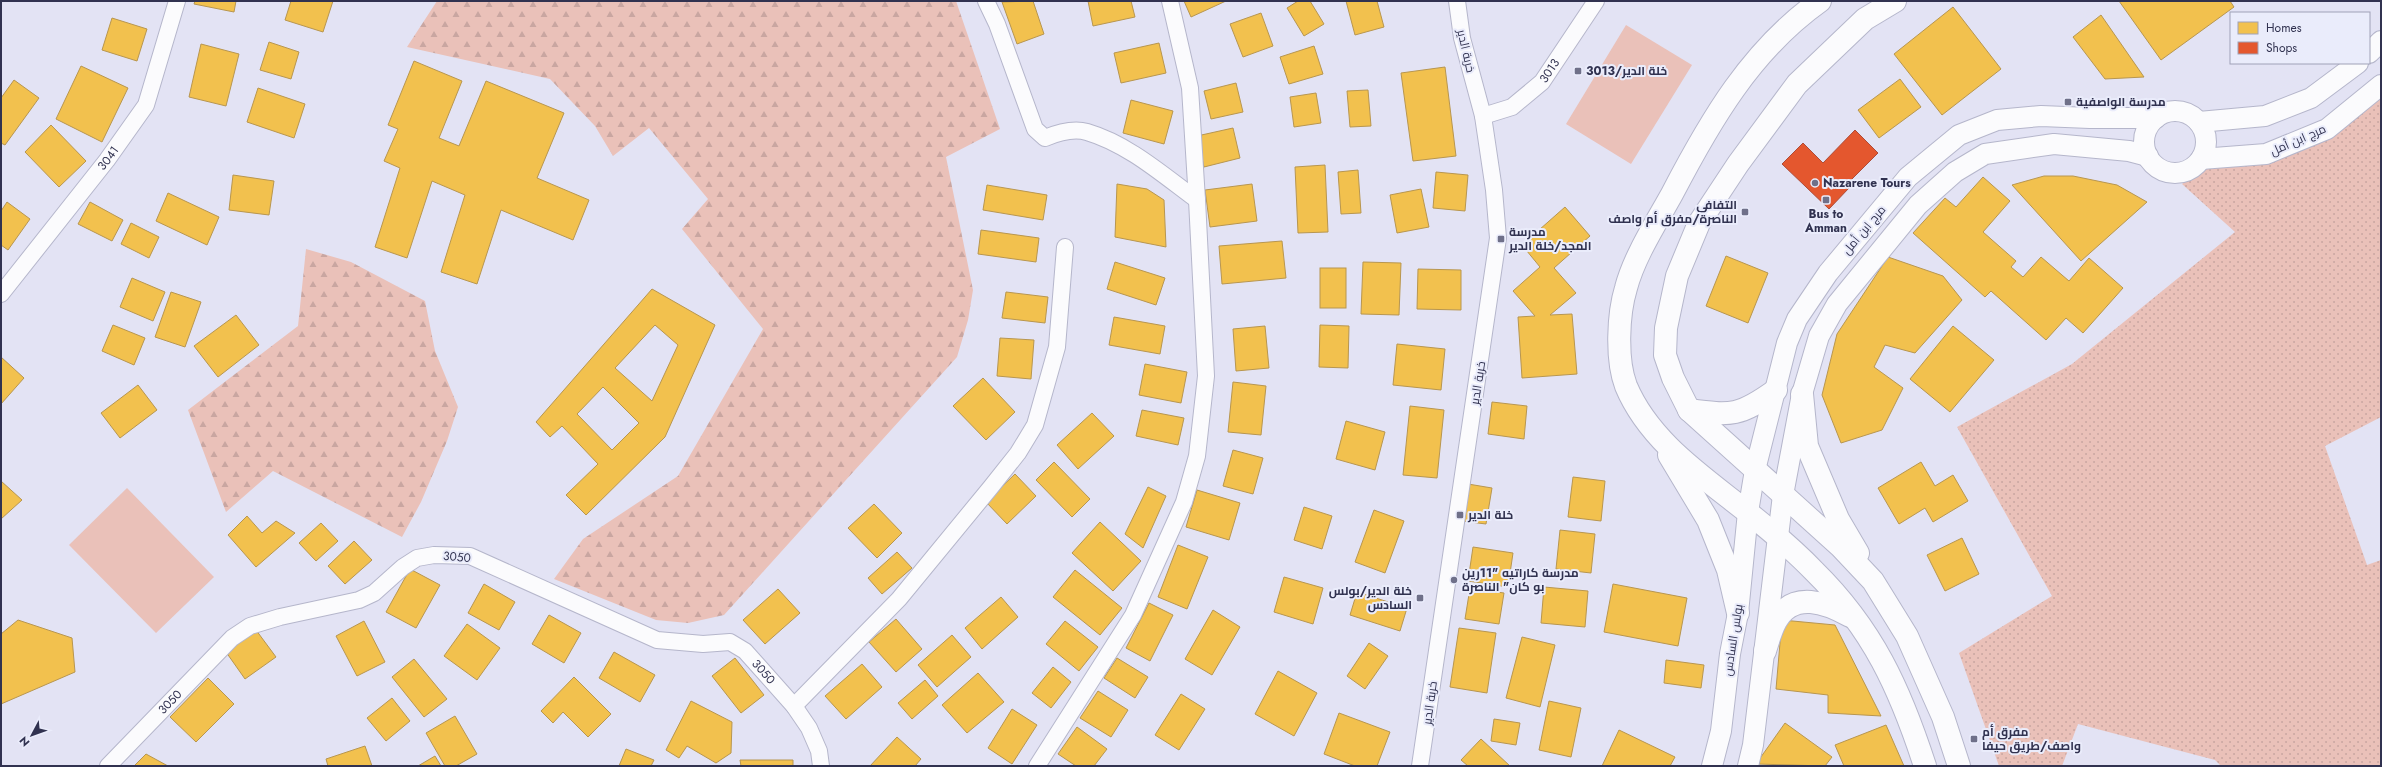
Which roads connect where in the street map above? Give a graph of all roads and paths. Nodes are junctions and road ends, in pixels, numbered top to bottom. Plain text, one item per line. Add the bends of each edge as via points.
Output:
1 (177, 1) edge
2 (986, 1) edge
3 (1170, 1) edge
4 (1457, 1) edge
5 (1596, 1) edge
6 (1820, 1) edge
7 (1896, 1) edge
8 (2381, 41) edge
9 (2370, 52) edge
10 (2357, 64) edge
11 (2381, 85) edge
12 (1483, 116) junction
13 (2156, 118) junction
14 (2199, 122) junction
15 (2148, 156) junction
16 (2201, 159) junction
17 (1197, 200) junction
18 (1065, 247) dead end
19 (1, 294) edge
20 (1776, 390) junction
21 (1802, 394) junction
22 (1689, 410) junction
23 (1659, 437) junction
24 (1755, 470) junction
25 (1783, 495) junction
26 (1748, 512) junction
27 (1778, 538) junction
28 (1889, 608) junction
29 (1738, 613) junction
30 (1869, 637) junction
31 (1765, 651) junction
32 (794, 706) junction
33 (108, 766) edge
34 (821, 766) edge
35 (1037, 766) edge
36 (1420, 766) edge
37 (1712, 766) edge
38 (1748, 766) edge
39 (1925, 766) edge
40 (1959, 766) edge

1 - 19 street, 3041 via 146,105 107,160
2 - 17 street via 998,24 1035,129 1045,138 1060,132 1086,131 1127,149
3 - 17 street via 1190,88
4 - 12 street, خربة الدير via 1462,38
5 - 12 street, 3013 via 1542,82 1512,107
6 - 23 highway via 1805,12 1748,68 1714,116 1644,247 1626,287 1618,332 1625,384 1639,410
7 - 22 highway via 1865,19 1797,84 1738,164 1699,223 1677,276 1666,328 1666,355 1673,378
8 - 9 street
10 - 14 street via 2311,98 2265,116
11 - 16 street, مرج ابن أمل via 2327,129 2266,154
12 - 36 street, خربة الدير via 1498,238
13 - 14 street via 2165,112 2175,111 2184,112
13 - 15 street via 2145,135
13 - 20 street, مرج ابن أمل via 2041,116 1997,120 1959,135 1908,177 1828,273 1797,319
14 - 16 street via 2205,133 2206,142
15 - 16 street via 2154,164 2173,173 2193,168
15 - 21 street via 2130,151 2054,144 1985,154 1955,172 1918,205 1837,304 1819,336
17 - 35 street via 1206,376 1197,456 1186,494 1133,615
18 - 32 street via 1057,347 1035,425 992,487 898,599
20 - 22 highway via 1752,408 1736,412 1722,415
20 - 24 street, مرج ابن أمل
21 - 25 street
21 - 28 highway via 1807,446 1824,489 1838,519
22 - 24 highway
23 - 26 highway via 1702,476
23 - 29 highway via 1708,520 1728,570
24 - 25 highway
24 - 26 street, مرج ابن أمل
25 - 27 street
25 - 28 highway via 1840,546 1872,581
26 - 27 highway
26 - 29 street, بولس السادس
27 - 30 highway via 1844,603
27 - 31 street
28 - 40 highway via 1907,636 1925,675 1943,717
29 - 37 street, بولس السادس via 1730,654 1721,731
30 - 31 highway via 1853,617 1831,605 1800,602 1786,609 1776,620
30 - 39 highway via 1895,688
31 - 38 street
32 - 33 street, 3050 via 745,651 730,642 703,644 657,640 470,556 434,555 418,558 403,567 374,593 359,600 250,626 232,638
32 - 34 street, 3050 via 809,728 819,750

